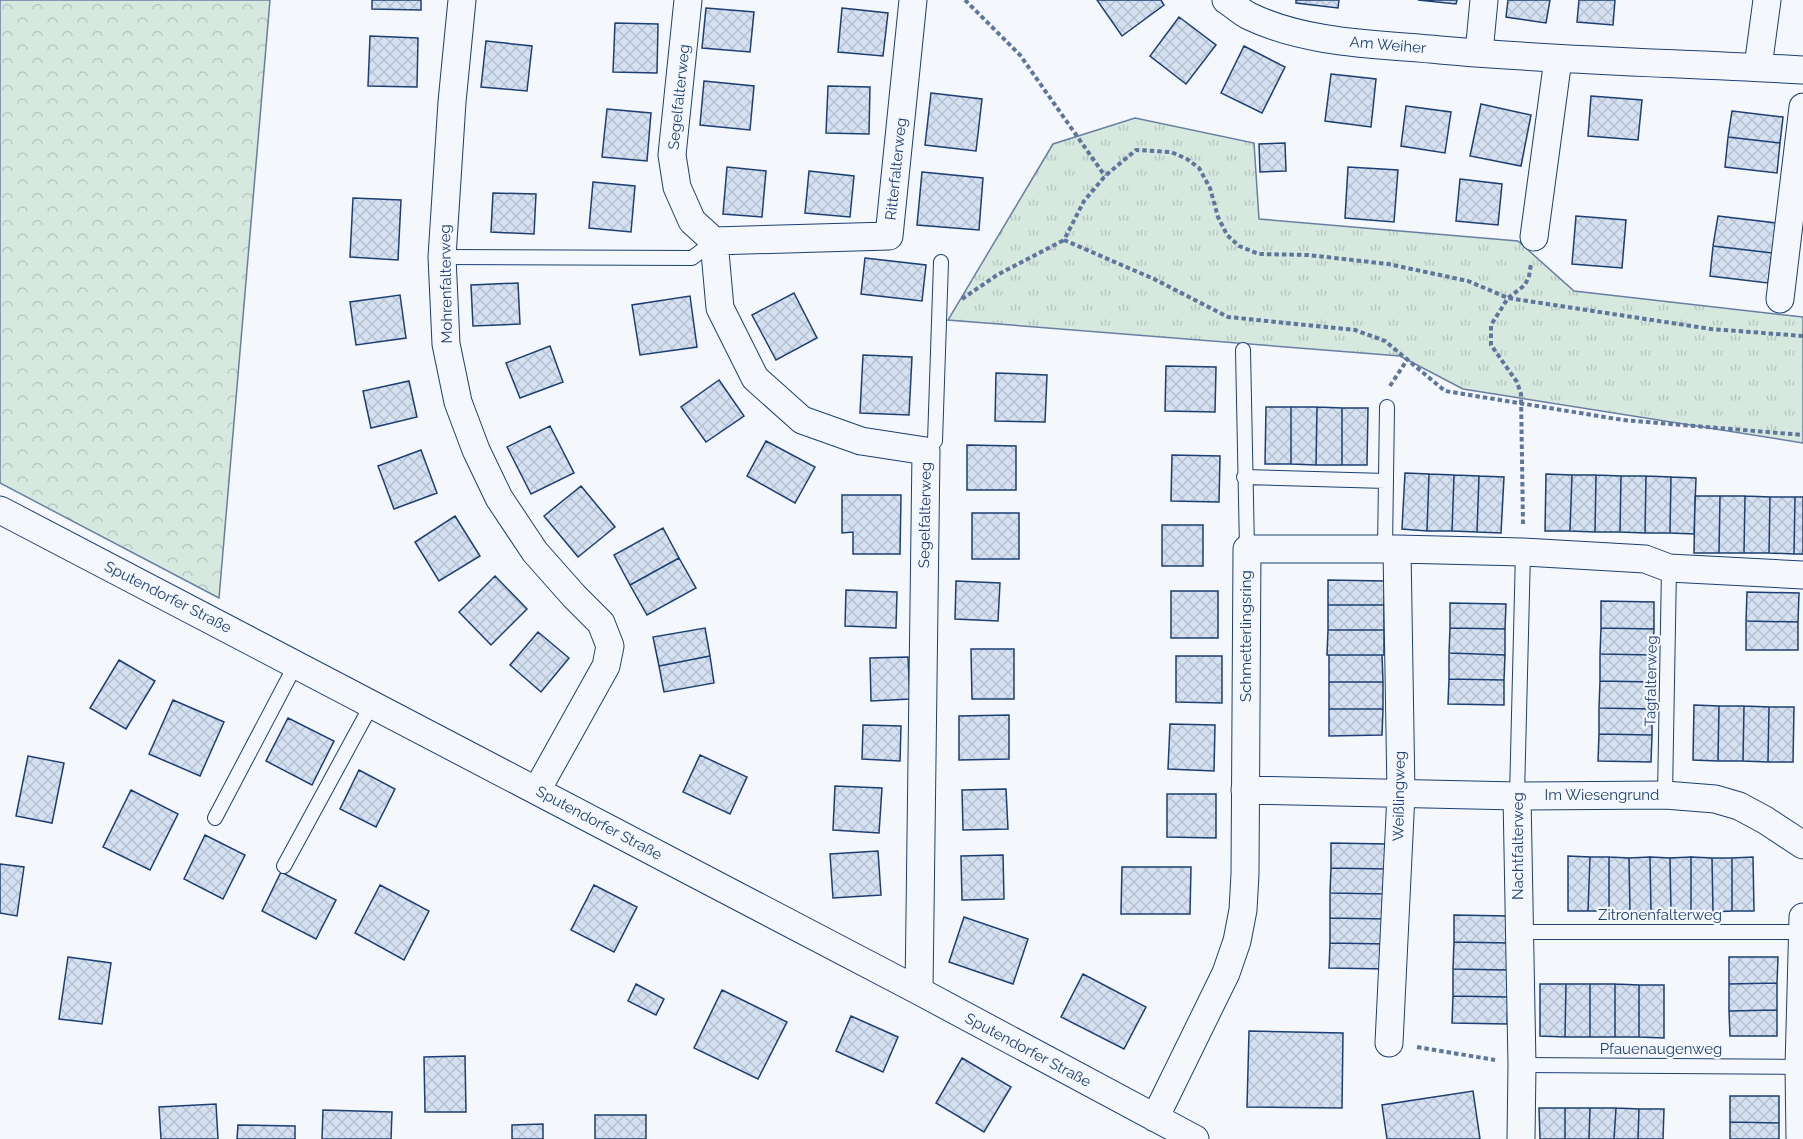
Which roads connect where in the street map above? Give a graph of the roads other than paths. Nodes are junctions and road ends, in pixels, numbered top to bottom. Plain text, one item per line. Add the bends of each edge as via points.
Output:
1 (462, 0) edge
2 (688, 0) edge
3 (913, 0) edge
4 (1226, 0) edge
5 (1484, 0) edge
6 (1767, 0) edge
7 (1479, 53) junction
8 (1558, 59) junction
9 (1758, 67) junction
10 (1803, 70) edge
11 (1803, 107) edge
12 (1534, 237) road end
13 (714, 241) junction
14 (442, 257) junction
15 (941, 262) dead end
16 (1780, 299) dead end
17 (1243, 350) dead end
18 (1388, 407) road end
19 (926, 451) junction
20 (1244, 477) junction
21 (1386, 481) junction
22 (0, 510) edge
23 (1246, 549) junction
24 (1391, 549) junction
25 (1523, 552) junction
26 (1669, 568) junction
27 (1803, 575) edge
28 (296, 664) junction
29 (372, 704) junction
30 (537, 790) junction
31 (1245, 790) junction
32 (1401, 794) junction
33 (1665, 795) junction
34 (1517, 796) junction
35 (215, 818) dead end
36 (1803, 845) edge
37 (284, 866) dead end
38 (1802, 924) edge
39 (1519, 932) junction
40 (919, 991) junction
41 (1389, 1043) road end
42 (1522, 1065) junction
43 (1799, 1067) junction
44 (1160, 1127) edge
45 (1195, 1139) edge
46 (1521, 1139) edge
47 (1800, 1139) edge

1 - 14 street, Mohrenfalterweg
2 - 13 street, Segelfalterweg via 672,156 677,187 692,220
3 - 13 street, Ritterfalterweg via 889,236
4 - 7 street, Am Weiher via 1248,15 1286,30 1325,38
5 - 7 street
6 - 9 street
7 - 8 street, Am Weiher
8 - 9 street, Am Weiher
8 - 12 street
9 - 10 street, Am Weiher
11 - 16 street
13 - 14 lane via 692,258
13 - 19 street, Segelfalterweg via 720,308 755,378 802,420 861,441
14 - 30 street, Mohrenfalterweg via 446,344 458,402 476,450 499,498 535,552 601,623 610,646 606,666
15 - 19 lane via 935,441
17 - 20 lane
18 - 21 lane
19 - 40 street, Segelfalterweg
20 - 21 lane
20 - 23 lane
21 - 24 lane
22 - 28 street, Sputendorfer Straße
23 - 24 street, Schmetterlingsring
23 - 31 street, Schmetterlingsring
24 - 25 street, Schmetterlingsring
24 - 32 street, Weißlingweg
25 - 26 street, Schmetterlingsring via 1645,559
25 - 34 lane, Nachtfalterweg
26 - 27 street, Schmetterlingsring
26 - 33 lane, Tagfalterweg
28 - 29 street, Sputendorfer Straße
28 - 35 lane
29 - 30 street, Sputendorfer Straße
29 - 37 lane
30 - 40 street, Sputendorfer Straße
31 - 32 street, Im Wiesengrund
31 - 44 street, Schmetterlingsring via 1245,874 1237,941
32 - 34 street, Im Wiesengrund
32 - 41 street, Weißlingweg
33 - 34 street, Im Wiesengrund
33 - 36 street, Im Wiesengrund via 1716,799 1739,806
34 - 39 street, Nachtfalterweg
38 - 39 lane, Zitronenfalterweg
38 - 43 street
39 - 42 street, Nachtfalterweg
40 - 44 street, Sputendorfer Straße
42 - 43 lane, Pfauenaugenweg
42 - 46 street, Nachtfalterweg
43 - 47 street
44 - 45 street, Sputendorfer Straße

